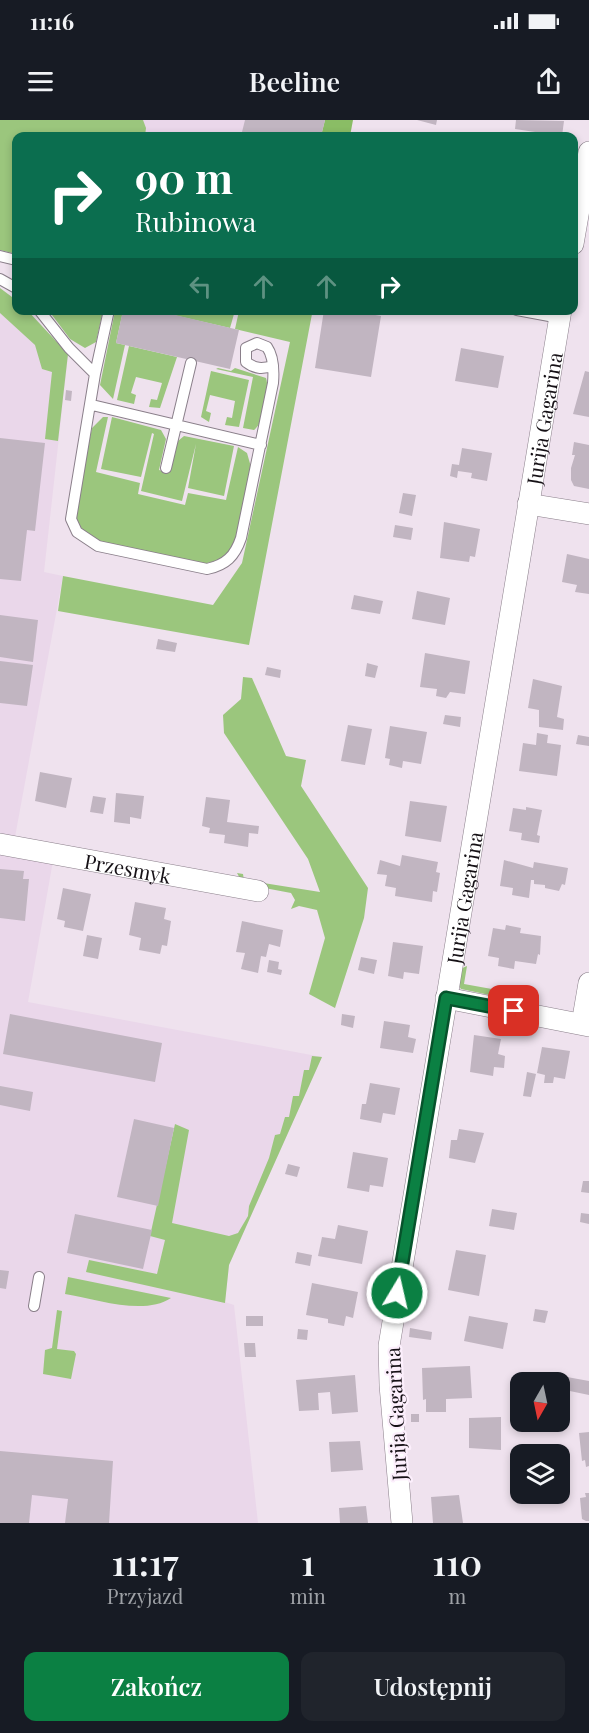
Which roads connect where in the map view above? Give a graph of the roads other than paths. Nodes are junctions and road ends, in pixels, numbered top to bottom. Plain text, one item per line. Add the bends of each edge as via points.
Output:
1 (589, 152) edge
2 (578, 215) edge
3 (43, 315) edge
4 (108, 315) edge
5 (561, 315) edge
6 (191, 363) dead end
7 (273, 366) dead end
8 (95, 374) junction
9 (92, 405) junction
10 (176, 424) junction
11 (261, 445) junction
12 (166, 468) dead end
13 (528, 504) junction
14 (589, 514) edge
15 (0, 843) edge
16 (258, 891) dead end
17 (589, 983) edge
18 (446, 998) junction
19 (586, 1025) edge
20 (39, 1276) dead end
21 (34, 1306) dead end
22 (402, 1523) edge

1 - 2 street
3 - 8 lane
4 - 8 lane
5 - 13 street, Jurija Gagarina
6 - 10 lane
7 - 11 lane
8 - 9 lane
9 - 10 lane
9 - 11 lane via 71,519 77,532 98,546 194,567 223,566 237,550 241,538
10 - 11 lane
10 - 12 lane
13 - 14 street
13 - 18 street, Jurija Gagarina
15 - 16 street, Przesmyk
17 - 19 street
18 - 19 street
18 - 22 street, Jurija Gagarina via 389,1346
20 - 21 lane

